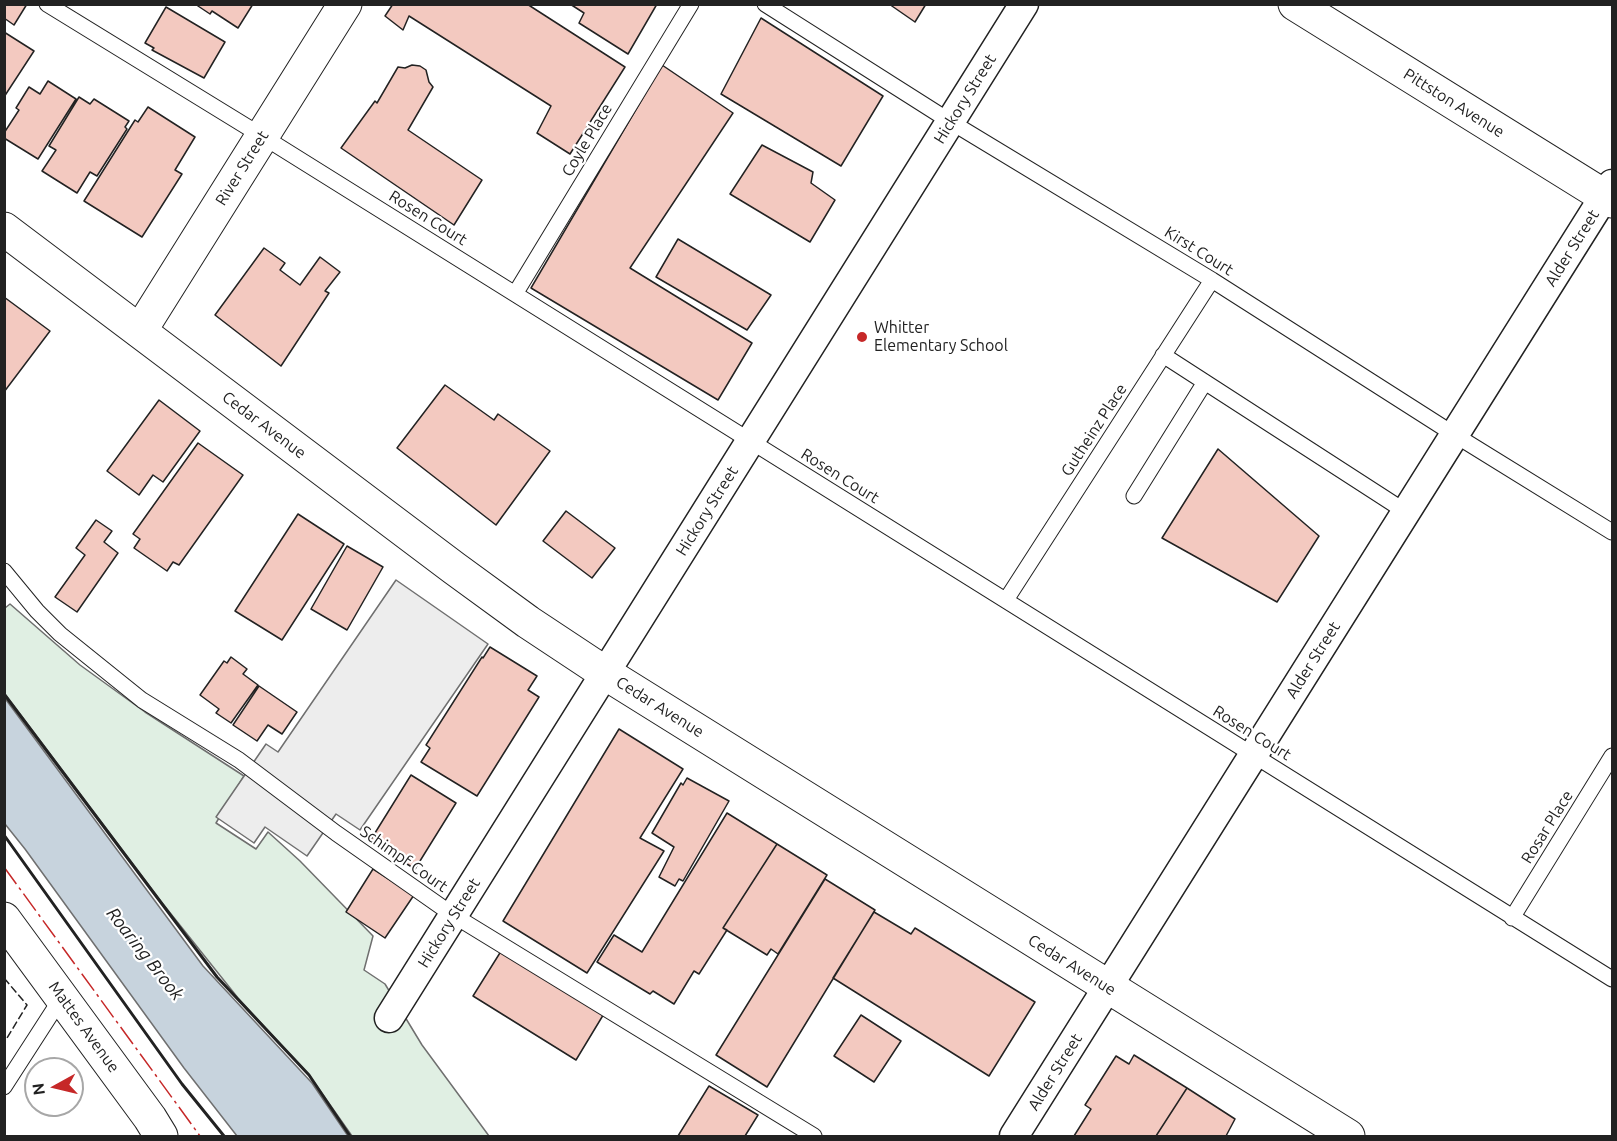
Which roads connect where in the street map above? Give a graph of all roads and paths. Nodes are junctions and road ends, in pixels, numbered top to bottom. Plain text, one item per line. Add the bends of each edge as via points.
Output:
1 (47, 4) edge
2 (345, 4) edge
3 (691, 4) edge
4 (765, 4) edge
5 (1024, 4) edge
6 (1295, 4) edge
7 (951, 122) junction
8 (262, 136) junction
9 (1610, 194) edge
10 (4, 229) edge
11 (1212, 280) junction
12 (515, 294) junction
13 (140, 331) junction
14 (1163, 355) junction
15 (1204, 382) junction
16 (1455, 435) junction
17 (750, 441) junction
18 (1134, 496) dead end
19 (1406, 512) junction
20 (1612, 532) edge
21 (4, 571) edge
22 (1006, 600) junction
23 (605, 673) junction
24 (1254, 755) junction
25 (1612, 756) edge
26 (453, 915) junction
27 (1512, 918) junction
28 (4, 920) edge
29 (1612, 979) edge
30 (1108, 987) junction
31 (62, 997) junction
32 (389, 1018) dead end
33 (4, 1087) edge
34 (161, 1137) edge
35 (814, 1137) edge
36 (1014, 1137) edge
37 (1348, 1137) edge

1 - 8 lane, Rosen Court
2 - 8 main road, River Street
3 - 12 lane, Coyle Place
4 - 7 lane, Kirst Court
5 - 7 street, Hickory Street
6 - 9 main road, Pittston Avenue
7 - 11 lane, Kirst Court
7 - 17 street, Hickory Street
8 - 12 lane, Rosen Court
8 - 13 main road, River Street
9 - 16 street, Alder Street
10 - 13 main road, Cedar Avenue
11 - 14 lane, Gutheinz Place
11 - 16 lane, Kirst Court
12 - 17 lane, Rosen Court
13 - 23 main road, Cedar Avenue via 454,568
14 - 15 lane
14 - 22 lane, Gutheinz Place
15 - 18 lane
15 - 19 lane
16 - 19 street, Alder Street
16 - 20 lane, Kirst Court
17 - 22 lane, Rosen Court
17 - 23 street, Hickory Street
19 - 24 street, Alder Street
21 - 26 lane, Schimpf Court via 60,634 142,700 239,760
22 - 24 lane, Rosen Court
23 - 26 street, Hickory Street
23 - 30 main road, Cedar Avenue
24 - 27 lane, Rosen Court
24 - 30 street, Alder Street
25 - 27 lane, Rosar Place
26 - 32 street, Hickory Street
26 - 35 lane, Schimpf Court
27 - 29 lane, Rosen Court
28 - 31 main road, Mattes Avenue
30 - 36 street, Alder Street
30 - 37 main road, Cedar Avenue
31 - 33 lane
31 - 34 main road, Mattes Avenue

